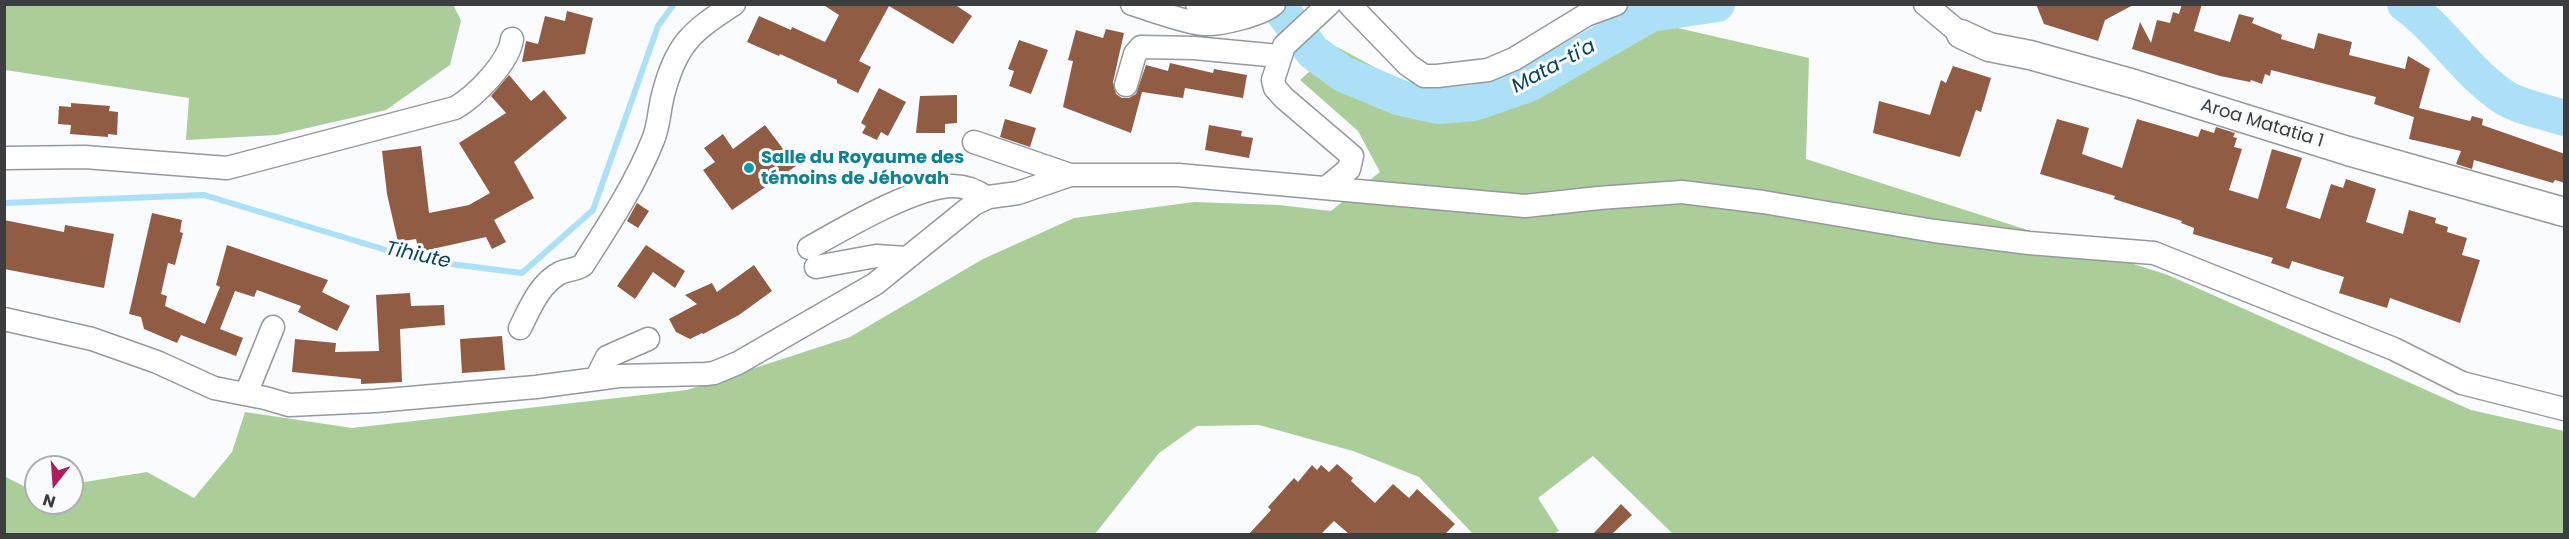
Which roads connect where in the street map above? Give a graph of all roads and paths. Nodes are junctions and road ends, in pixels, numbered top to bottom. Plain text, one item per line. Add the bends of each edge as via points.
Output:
1 (734, 4) edge
2 (1132, 4) edge
3 (1197, 4) edge
4 (1349, 4) edge
5 (1616, 4) edge
6 (1930, 8) edge
7 (1265, 10) edge
8 (1323, 10) edge
9 (1961, 34) joint
10 (512, 39) dead end
11 (1281, 51) junction
12 (1126, 85) dead end
13 (974, 142) dead end
14 (4, 158) edge
15 (1070, 175) junction
16 (1326, 188) junction
17 (987, 198) junction
18 (2565, 212) edge
19 (907, 258) junction
20 (4, 319) edge
21 (273, 327) dead end
22 (520, 328) dead end
23 (648, 339) dead end
24 (596, 379) junction
25 (246, 394) junction
26 (2565, 410) edge

1 - 22 street via 694,32 676,54 655,137 617,213 583,265 552,278
2 - 7 street via 1203,25
3 - 7 street via 1238,14
4 - 5 street via 1408,66 1424,76 1437,76 1488,70 1514,59 1586,15
6 - 9 street
8 - 11 street
9 - 18 main road, Aroa Matatia 1 via 1989,47 2134,84 2348,151
10 - 14 street via 507,57 480,88 455,108 227,168 85,157
11 - 12 street via 1141,47 1135,54
11 - 16 street via 1273,80 1279,93 1352,156 1349,169
13 - 15 street
15 - 16 street via 1178,175
15 - 17 street via 1018,193
16 - 26 street via 1525,206 1682,192 1934,231 2154,253 2394,350 2462,383
17 - 19 street
17 - 19 street via 976,190 952,186 926,192 886,207 812,257
19 - 24 street via 875,284 714,373
20 - 25 street via 92,339 214,388
21 - 25 street
23 - 24 street via 607,357
24 - 25 street via 297,406

